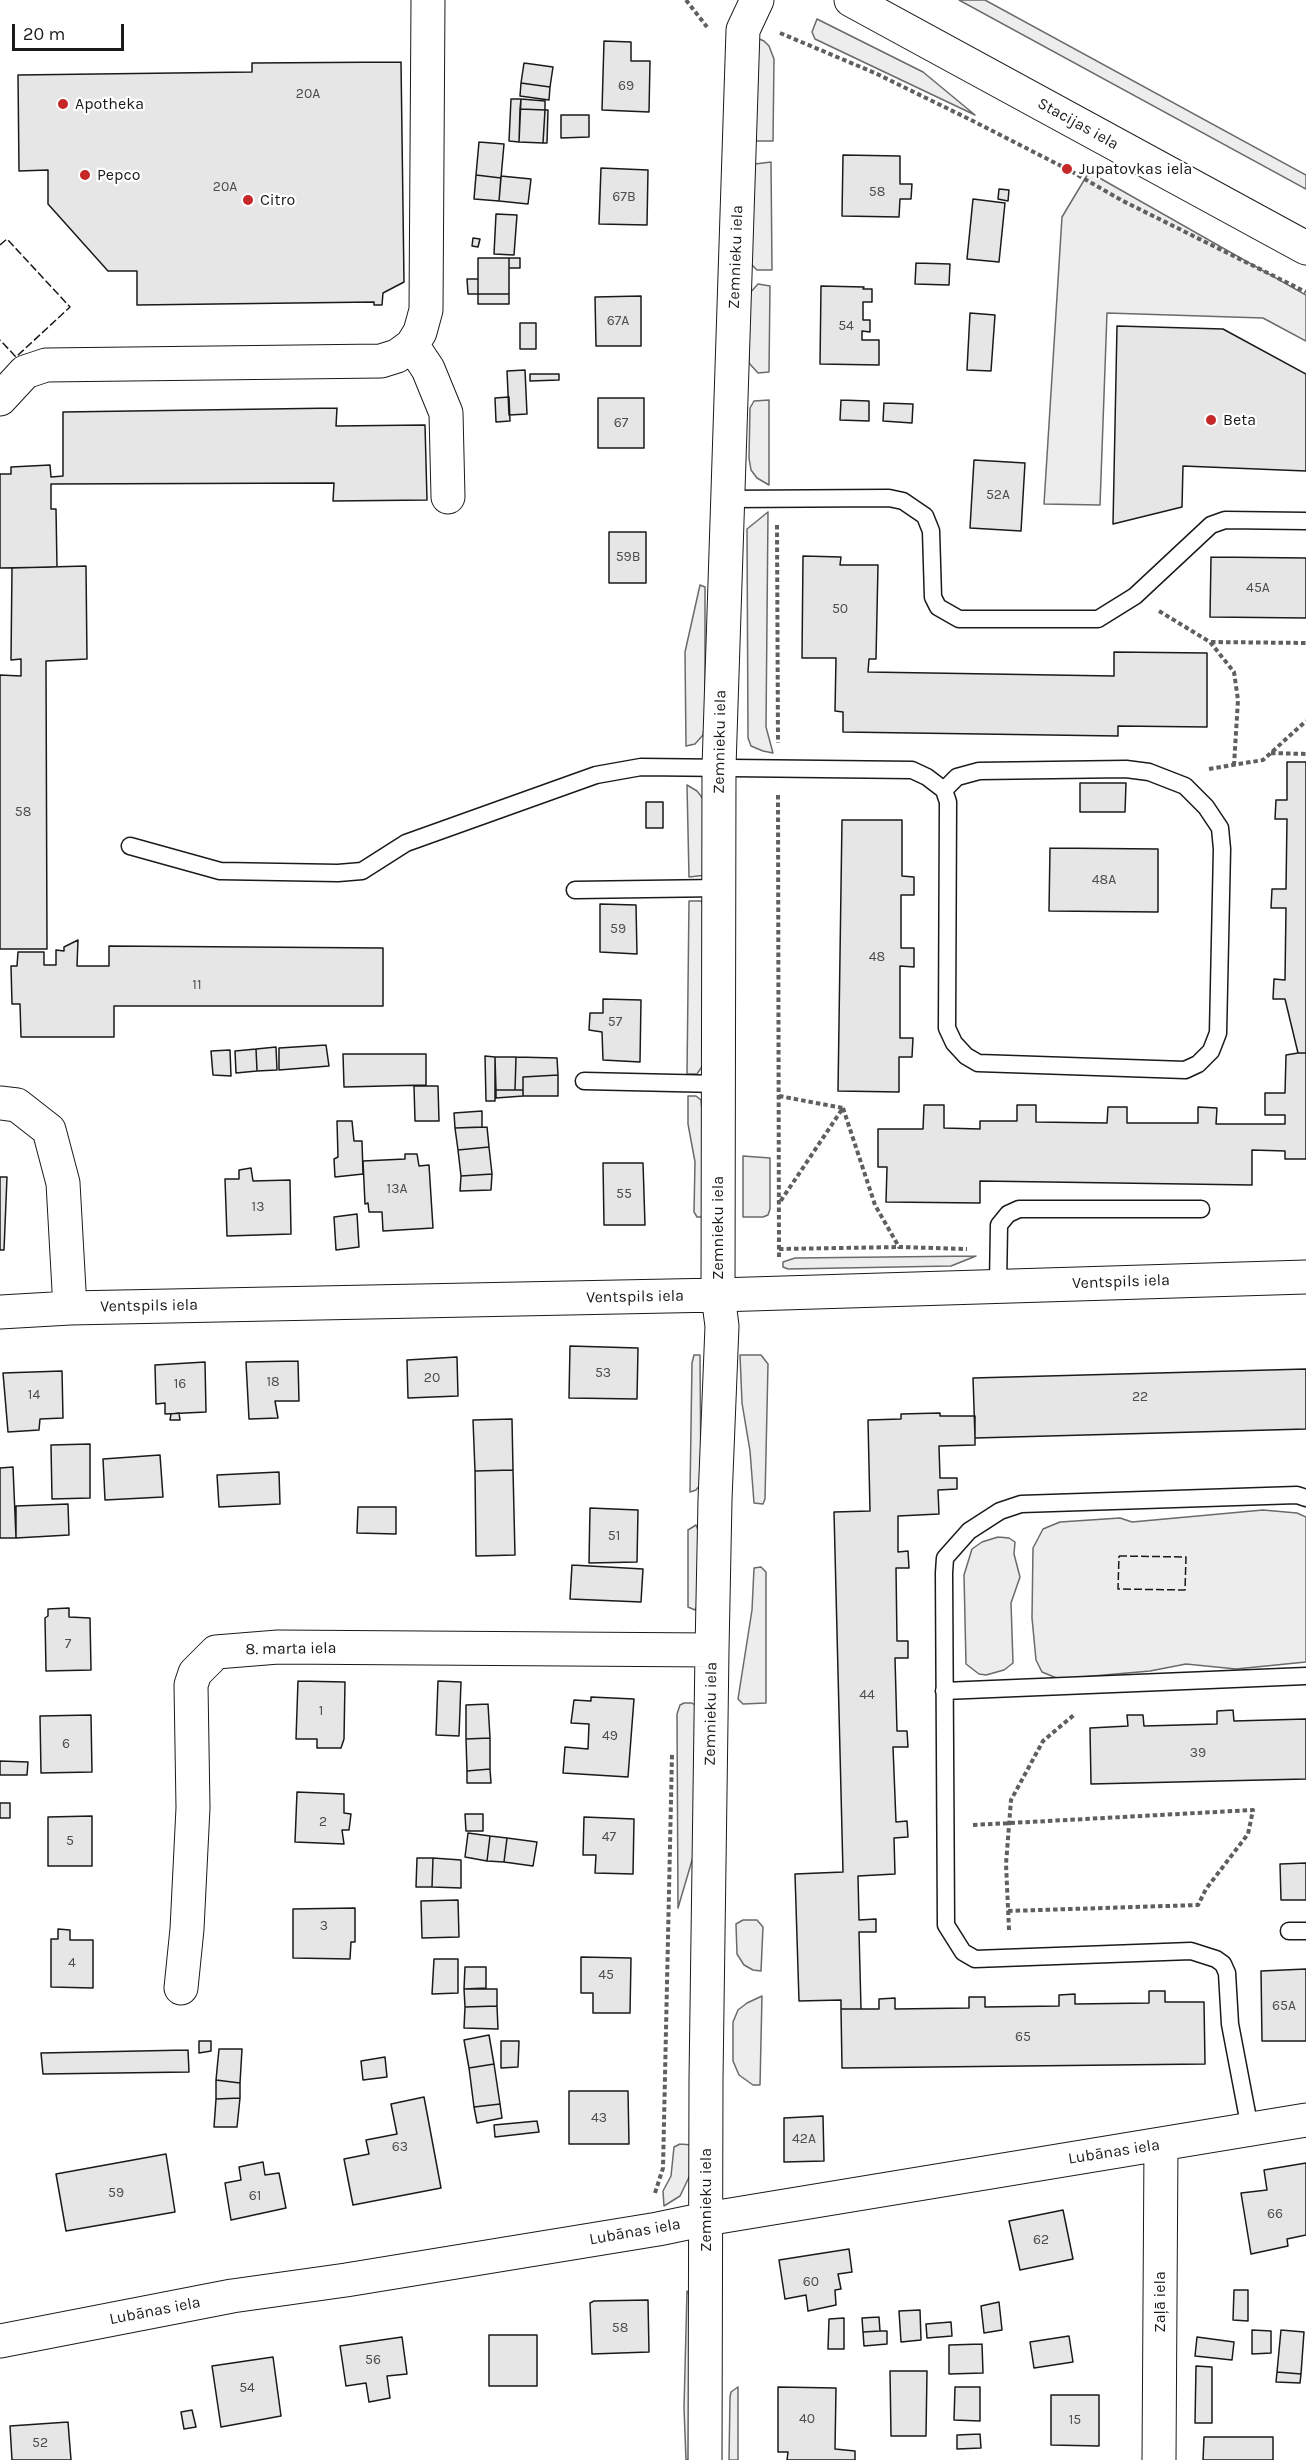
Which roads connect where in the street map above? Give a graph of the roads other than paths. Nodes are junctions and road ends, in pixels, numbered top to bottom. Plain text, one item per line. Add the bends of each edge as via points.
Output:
1 (428, 0) edge
2 (757, 0) edge
3 (851, 0) edge
4 (1306, 248) edge
5 (412, 345) junction
6 (0, 399) edge
7 (448, 497) dead end
8 (728, 499) junction
9 (1306, 521) edge
10 (719, 767) junction
11 (944, 790) junction
12 (130, 846) dead end
13 (719, 888) junction
14 (575, 890) dead end
15 (584, 1081) dead end
16 (719, 1084) junction
17 (0, 1103) edge
18 (1201, 1209) dead end
19 (1306, 1277) edge
20 (998, 1286) junction
21 (718, 1295) junction
22 (70, 1308) junction
23 (0, 1312) edge
24 (1306, 1498) edge
25 (712, 1650) junction
26 (1306, 1676) edge
27 (944, 1691) junction
28 (181, 1988) dead end
29 (1306, 2120) edge
30 (1250, 2129) junction
31 (1161, 2144) junction
32 (706, 2219) junction
33 (0, 2341) edge
34 (705, 2460) edge
35 (1159, 2460) edge

1 - 5 street via 426,310
2 - 8 street, Zemnieku iela via 743,30
3 - 4 street, Stacijas iela
5 - 6 street via 381,362 46,365 25,372
5 - 7 street via 428,369 446,413
8 - 9 lane via 903,501 925,516 931,531 933,597 938,607 959,619 1098,619 1135,596 1211,525 1225,520
8 - 10 street, Zemnieku iela
10 - 11 lane via 912,770
10 - 12 lane via 641,767 596,775 406,843 362,871 220,871
10 - 13 street, Zemnieku iela
11 - 11 lane via 948,802 947,1028 966,1056 978,1064 1185,1070 1211,1052 1218,1033 1220,828 1185,786 1149,772 1126,769 979,771 957,777
13 - 14 lane
13 - 16 street, Zemnieku iela
15 - 16 lane
16 - 21 street, Zemnieku iela
17 - 22 street via 16,1105 49,1130 63,1183
18 - 20 lane via 1019,1209 999,1225
19 - 20 street, Ventspils iela
20 - 21 street, Ventspils iela
21 - 22 street, Ventspils iela
21 - 25 street, Zemnieku iela via 722,1326
22 - 23 street, Ventspils iela
24 - 27 lane via 1297,1495 1021,1504 1000,1511 969,1531 945,1558
25 - 28 street, 8. marta iela via 278,1647 216,1652 195,1674 191,1685 193,1808
25 - 32 street, Zemnieku iela
26 - 27 lane
27 - 30 lane via 946,1925 963,1952 975,1959 1191,1951 1223,1964
29 - 30 street, Lubānas iela
30 - 31 street, Lubānas iela
31 - 32 street, Lubānas iela
31 - 35 street, Zaļā iela
32 - 33 street, Lubānas iela via 231,2296
32 - 34 street, Zemnieku iela

